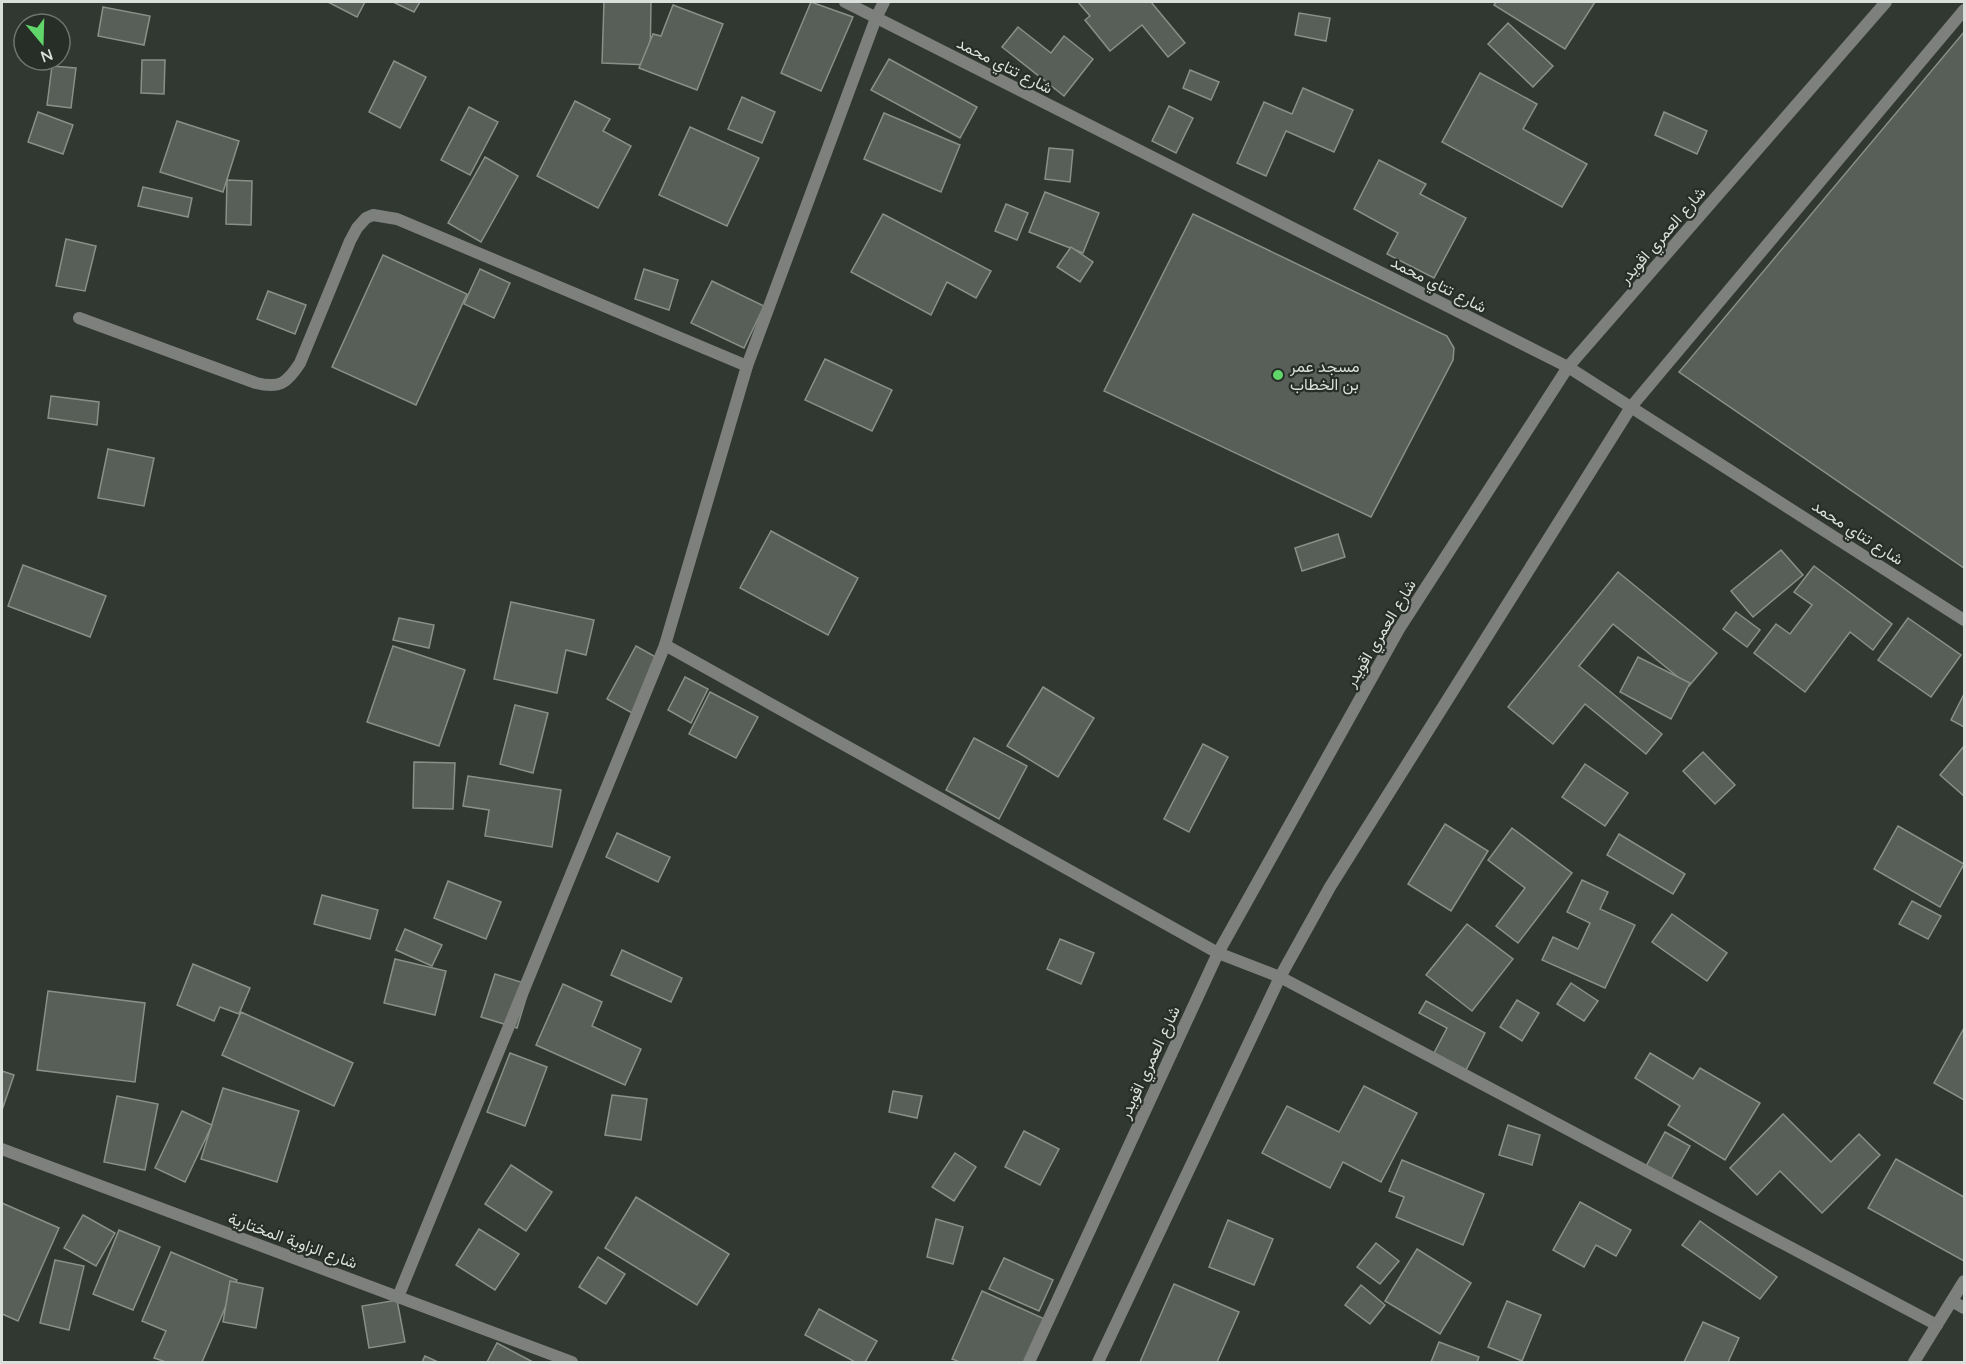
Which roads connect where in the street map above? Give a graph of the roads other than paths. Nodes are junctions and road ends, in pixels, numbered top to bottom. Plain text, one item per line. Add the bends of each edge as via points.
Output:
1 (844, 2) edge
2 (884, 2) edge
3 (1886, 2) edge
4 (1965, 10) edge
5 (876, 18) junction
6 (80, 318) dead end
7 (747, 366) junction
8 (1568, 367) junction
9 (1631, 407) junction
10 (1965, 620) edge
11 (665, 645) junction
12 (1218, 953) junction
13 (1280, 977) junction
14 (2, 1149) edge
15 (1965, 1281) edge
16 (398, 1297) junction
17 (1952, 1301) junction
18 (1965, 1308) edge
19 (1937, 1325) junction
20 (572, 1362) edge
21 (1029, 1362) edge
22 (1098, 1362) edge
23 (1914, 1362) edge

1 - 5 street, شارع تتاي محمد
2 - 5 street
3 - 8 street, شارع العمري اقويدر
4 - 9 street
5 - 7 street
5 - 8 street, شارع تتاي محمد
6 - 7 street via 256,383 282,384 300,363 350,241 373,214 397,219
7 - 11 street
8 - 9 street, شارع تتاي محمد
8 - 12 street, شارع العمري اقويدر via 1399,629
9 - 10 street, شارع تتاي محمد
9 - 13 street via 1337,877
11 - 12 street
11 - 16 street
12 - 13 street
12 - 21 street, شارع العمري اقويدر
13 - 19 street
13 - 22 street
14 - 16 street, شارع الزاوية المختارية
15 - 17 street
16 - 20 street, شارع الزاوية المختارية
17 - 18 street
17 - 19 street
19 - 23 street

